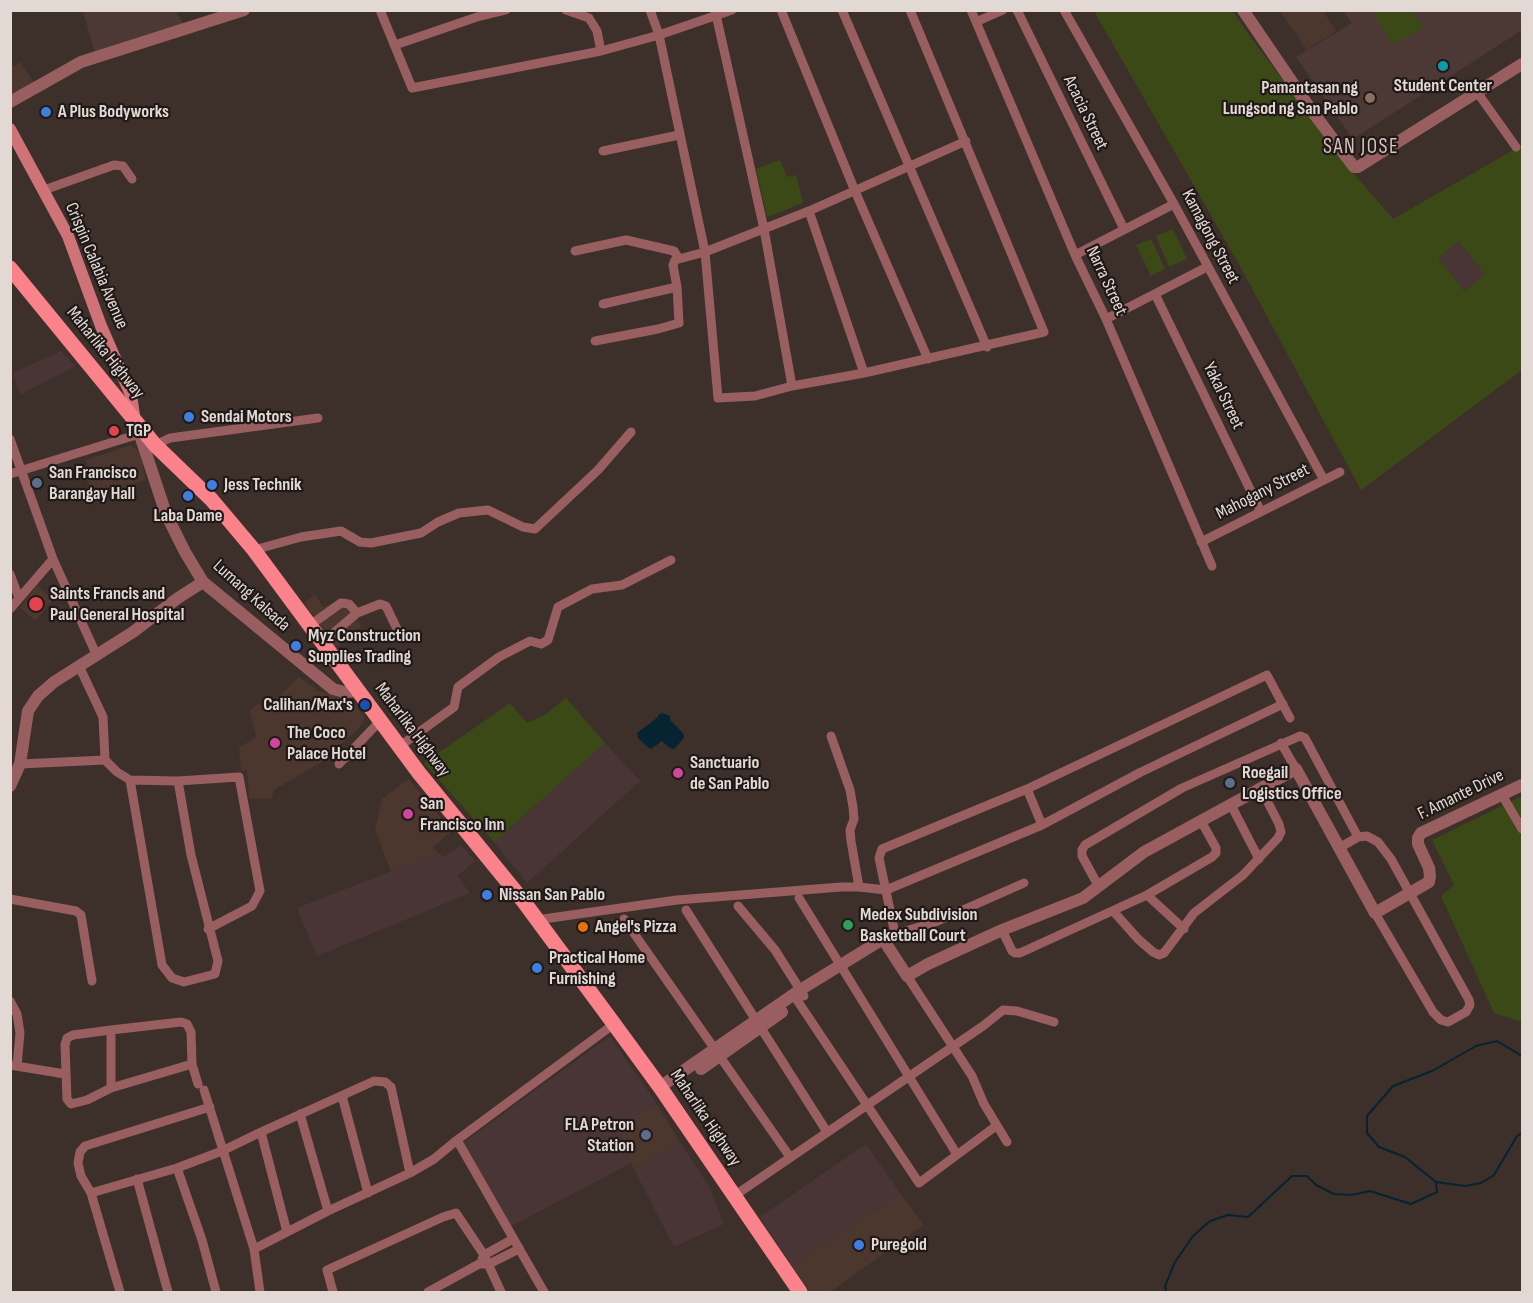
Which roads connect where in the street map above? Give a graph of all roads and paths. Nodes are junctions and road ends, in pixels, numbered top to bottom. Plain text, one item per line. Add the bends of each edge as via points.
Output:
1 (244, 10) edge
2 (380, 10) edge
3 (506, 10) edge
4 (566, 10) edge
5 (650, 10) edge
6 (732, 10) edge
7 (782, 10) edge
8 (842, 10) edge
9 (909, 10) edge
10 (971, 10) edge
11 (1003, 10) edge
12 (1017, 10) edge
13 (1064, 10) edge
14 (1243, 10) edge
15 (716, 13) edge
16 (976, 22) junction
17 (659, 35) junction
18 (395, 45) junction
19 (601, 51) junction
20 (1522, 64) edge
21 (1477, 92) junction
22 (10, 102) edge
23 (10, 129) edge
24 (679, 135) junction
25 (966, 141) junction
26 (1516, 147) dead end
27 (603, 151) dead end
28 (910, 166) junction
29 (132, 178) dead end
30 (44, 190) junction
31 (855, 191) junction
32 (1174, 204) junction
33 (809, 211) junction
34 (764, 229) junction
35 (1124, 229) junction
36 (575, 251) dead end
37 (705, 252) junction
38 (1074, 255) junction
39 (679, 259) junction
40 (1207, 267) junction
41 (10, 268) edge
42 (677, 287) junction
43 (1155, 294) junction
44 (603, 304) dead end
45 (1106, 319) junction
46 (595, 341) dead end
47 (987, 347) junction
48 (928, 359) junction
49 (864, 373) junction
50 (792, 386) junction
51 (318, 418) dead end
52 (137, 428) junction
53 (630, 432) dead end
54 (10, 439) edge
55 (155, 445) junction
56 (22, 471) junction
57 (1340, 472) dead end
58 (10, 474) edge
59 (1324, 480) junction
60 (1261, 512) junction
61 (1201, 542) junction
62 (254, 550) junction
63 (53, 559) junction
64 (671, 560) dead end
65 (1212, 566) dead end
66 (10, 574) edge
67 (203, 582) junction
68 (19, 598) junction
69 (10, 609) edge
70 (357, 613) junction
71 (309, 626) junction
72 (397, 629) dead end
73 (322, 643) junction
74 (97, 656) junction
75 (79, 666) junction
76 (358, 691) junction
77 (1283, 704) junction
78 (1290, 718) dead end
79 (380, 721) junction
80 (831, 736) dead end
81 (1281, 743) junction
82 (399, 746) junction
83 (105, 760) junction
84 (20, 764) junction
85 (339, 764) dead end
86 (1296, 769) junction
87 (130, 780) junction
88 (178, 781) junction
89 (1522, 785) edge
90 (10, 786) edge
91 (1027, 789) junction
92 (1261, 789) junction
93 (1502, 795) junction
94 (1231, 805) junction
95 (1201, 821) junction
96 (1042, 825) junction
97 (1522, 829) edge
98 (1358, 837) junction
99 (1339, 848) junction
100 (1260, 859) junction
101 (1024, 883) dead end
102 (859, 887) junction
103 (1099, 887) junction
104 (886, 890) junction
105 (1410, 894) junction
106 (1147, 896) junction
107 (799, 898) dead end
108 (10, 899) edge
109 (738, 906) dead end
110 (686, 910) dead end
111 (1114, 912) junction
112 (1375, 913) junction
113 (624, 919) dead end
114 (536, 920) junction
115 (208, 929) junction
116 (1184, 929) junction
117 (1002, 930) junction
118 (888, 938) junction
119 (842, 966) junction
120 (906, 976) junction
121 (92, 981) dead end
122 (799, 995) junction
123 (10, 1002) edge
124 (1054, 1022) dead end
125 (614, 1024) junction
126 (758, 1024) junction
127 (111, 1030) junction
128 (952, 1046) junction
129 (719, 1052) junction
130 (192, 1064) junction
131 (14, 1065) edge
132 (65, 1074) junction
133 (908, 1077) junction
134 (111, 1088) junction
135 (662, 1090) junction
136 (342, 1096) junction
137 (867, 1105) junction
138 (210, 1107) junction
139 (300, 1114) junction
140 (996, 1126) junction
141 (261, 1132) junction
142 (827, 1132) junction
143 (457, 1140) junction
144 (1008, 1142) dead end
145 (222, 1151) junction
146 (956, 1153) junction
147 (790, 1157) junction
148 (177, 1168) junction
149 (410, 1173) junction
150 (137, 1179) junction
151 (91, 1193) junction
152 (368, 1193) junction
153 (734, 1196) junction
154 (328, 1211) junction
155 (287, 1232) junction
156 (513, 1239) junction
157 (254, 1249) junction
158 (519, 1249) junction
159 (484, 1261) junction
160 (435, 1291) edge
161 (120, 1293) edge
162 (168, 1293) edge
163 (216, 1293) edge
164 (260, 1293) edge
165 (333, 1293) edge
166 (501, 1293) edge
167 (544, 1293) edge
168 (801, 1293) edge

1 - 22 street via 81,62
2 - 18 street
3 - 18 street
4 - 19 street via 589,18 597,31
5 - 17 street
6 - 15 street
7 - 31 street
8 - 28 street
9 - 25 street
10 - 16 street, Narra Street
11 - 16 street
12 - 35 street, Acacia Street
13 - 32 street, Kamagong Street
14 - 21 street via 1354,167
15 - 17 street
15 - 34 street
16 - 38 street, Narra Street
17 - 19 street
17 - 24 street
18 - 19 street via 412,88
20 - 21 street
21 - 26 street
23 - 30 main road, Crispin Calabia Avenue
24 - 27 street
24 - 37 street
25 - 28 street
25 - 47 street via 1044,332
28 - 31 street
28 - 47 street
29 - 30 street via 123,166 114,165
30 - 52 main road, Crispin Calabia Avenue via 68,236 131,395
31 - 33 street
31 - 48 street
32 - 35 street
32 - 40 street, Kamagong Street
33 - 34 street
33 - 49 street
34 - 37 street
34 - 50 street
35 - 38 street
36 - 39 street via 626,240 674,251
37 - 39 street
37 - 50 street via 718,398 755,396
38 - 45 street, Narra Street
39 - 42 street via 673,265
40 - 43 street
40 - 59 street, Kamagong Street
41 - 52 main road, Maharlika Highway
42 - 44 street
42 - 46 street via 679,323
43 - 45 street
43 - 60 street, Yakal Street
45 - 61 street, Narra Street
47 - 48 street
48 - 49 street
49 - 50 street
51 - 55 street via 170,438
52 - 55 main road, Maharlika Highway
52 - 56 street
52 - 67 street, Lumang Kalsada via 166,514
53 - 62 street via 598,470 535,529 488,510 459,513 421,533 371,543 360,542 341,531
54 - 56 street
55 - 62 main road, Maharlika Highway via 211,500
56 - 58 street
56 - 63 street
57 - 59 street, Mahogany Street
59 - 60 street, Mahogany Street
60 - 61 street, Mahogany Street
61 - 65 street, Narra Street
62 - 71 main road, Maharlika Highway
63 - 68 street
63 - 74 street
64 - 82 street via 622,585 592,589 558,607 548,639 512,649 458,687 454,707
66 - 68 street
67 - 74 street
67 - 76 street, Lumang Kalsada via 333,689
68 - 69 street
70 - 71 street via 349,604 341,603
70 - 72 street via 380,604 386,606
70 - 73 street
71 - 73 main road, Maharlika Highway
73 - 76 main road, Maharlika Highway
74 - 75 street
75 - 83 street via 103,717
75 - 84 street via 38,696 28,711
76 - 79 main road, Maharlika Highway
77 - 78 street
77 - 91 street via 1267,675
77 - 96 street
79 - 82 main road, Maharlika Highway
79 - 85 street
80 - 102 street via 850,790 854,819 851,841
81 - 86 street
81 - 98 street via 1305,738
81 - 103 street via 1182,788 1085,845 1082,856
82 - 114 main road, Maharlika Highway
83 - 84 street
83 - 87 street
84 - 90 street
86 - 92 street
86 - 99 street
87 - 88 street
87 - 115 street via 162,965 172,978 184,982 215,974 218,961
88 - 115 street
88 - 115 street via 239,777 243,795 260,891 252,906
89 - 93 street, F. Amante Drive
91 - 96 street
91 - 104 street via 882,849 879,858
92 - 94 street
92 - 100 street via 1281,832
93 - 97 street
93 - 105 street, F. Amante Drive via 1421,833 1418,844 1429,868 1429,882
94 - 95 street
94 - 100 street
95 - 103 street via 1144,852
95 - 106 street via 1216,853
96 - 104 street
98 - 99 street
98 - 105 street via 1367,836 1378,842
99 - 112 street
100 - 116 street via 1194,913
101 - 118 street
102 - 104 street
102 - 114 street via 677,900
103 - 117 street via 1083,898
104 - 118 street
105 - 112 street, F. Amante Drive
105 - 112 street via 1470,1005 1457,1018 1448,1022 1433,1012
106 - 111 street
106 - 116 street
107 - 119 street
108 - 121 street via 76,910 81,915
109 - 122 street via 774,950
110 - 126 street
111 - 116 street via 1159,955
111 - 117 street via 1015,954
113 - 129 street
114 - 125 main road, Maharlika Highway
117 - 120 street
118 - 119 street
118 - 120 street
119 - 122 street
119 - 133 street
120 - 128 street
122 - 126 street
122 - 137 street
123 - 131 street via 20,1033
124 - 128 street via 1003,1010
125 - 135 main road, Maharlika Highway
125 - 143 street
126 - 129 street
126 - 142 street
127 - 130 street via 187,1024
127 - 132 street via 67,1038
127 - 134 street
128 - 133 street
128 - 140 street via 972,1076
129 - 135 street
129 - 147 street
130 - 134 street
130 - 138 street
131 - 132 street
132 - 134 street via 71,1104
133 - 137 street
133 - 146 street
135 - 153 main road, Maharlika Highway
136 - 139 street
136 - 149 street via 374,1081 391,1087
136 - 152 street
137 - 142 street
137 - 146 street via 919,1183
138 - 145 street
138 - 151 street via 85,1146 78,1163
139 - 141 street
139 - 154 street
140 - 144 street
140 - 146 street
141 - 145 street
141 - 155 street
142 - 147 street
143 - 149 street
143 - 156 street
145 - 148 street
145 - 157 street
147 - 153 street
148 - 150 street
148 - 163 street
149 - 152 street
150 - 151 street
150 - 162 street
151 - 161 street
152 - 154 street
153 - 168 main road, Maharlika Highway
154 - 155 street
155 - 157 street
156 - 158 street
156 - 159 street
157 - 164 street
158 - 159 street
158 - 167 street
159 - 160 street
159 - 165 street via 456,1214 327,1270
159 - 166 street

